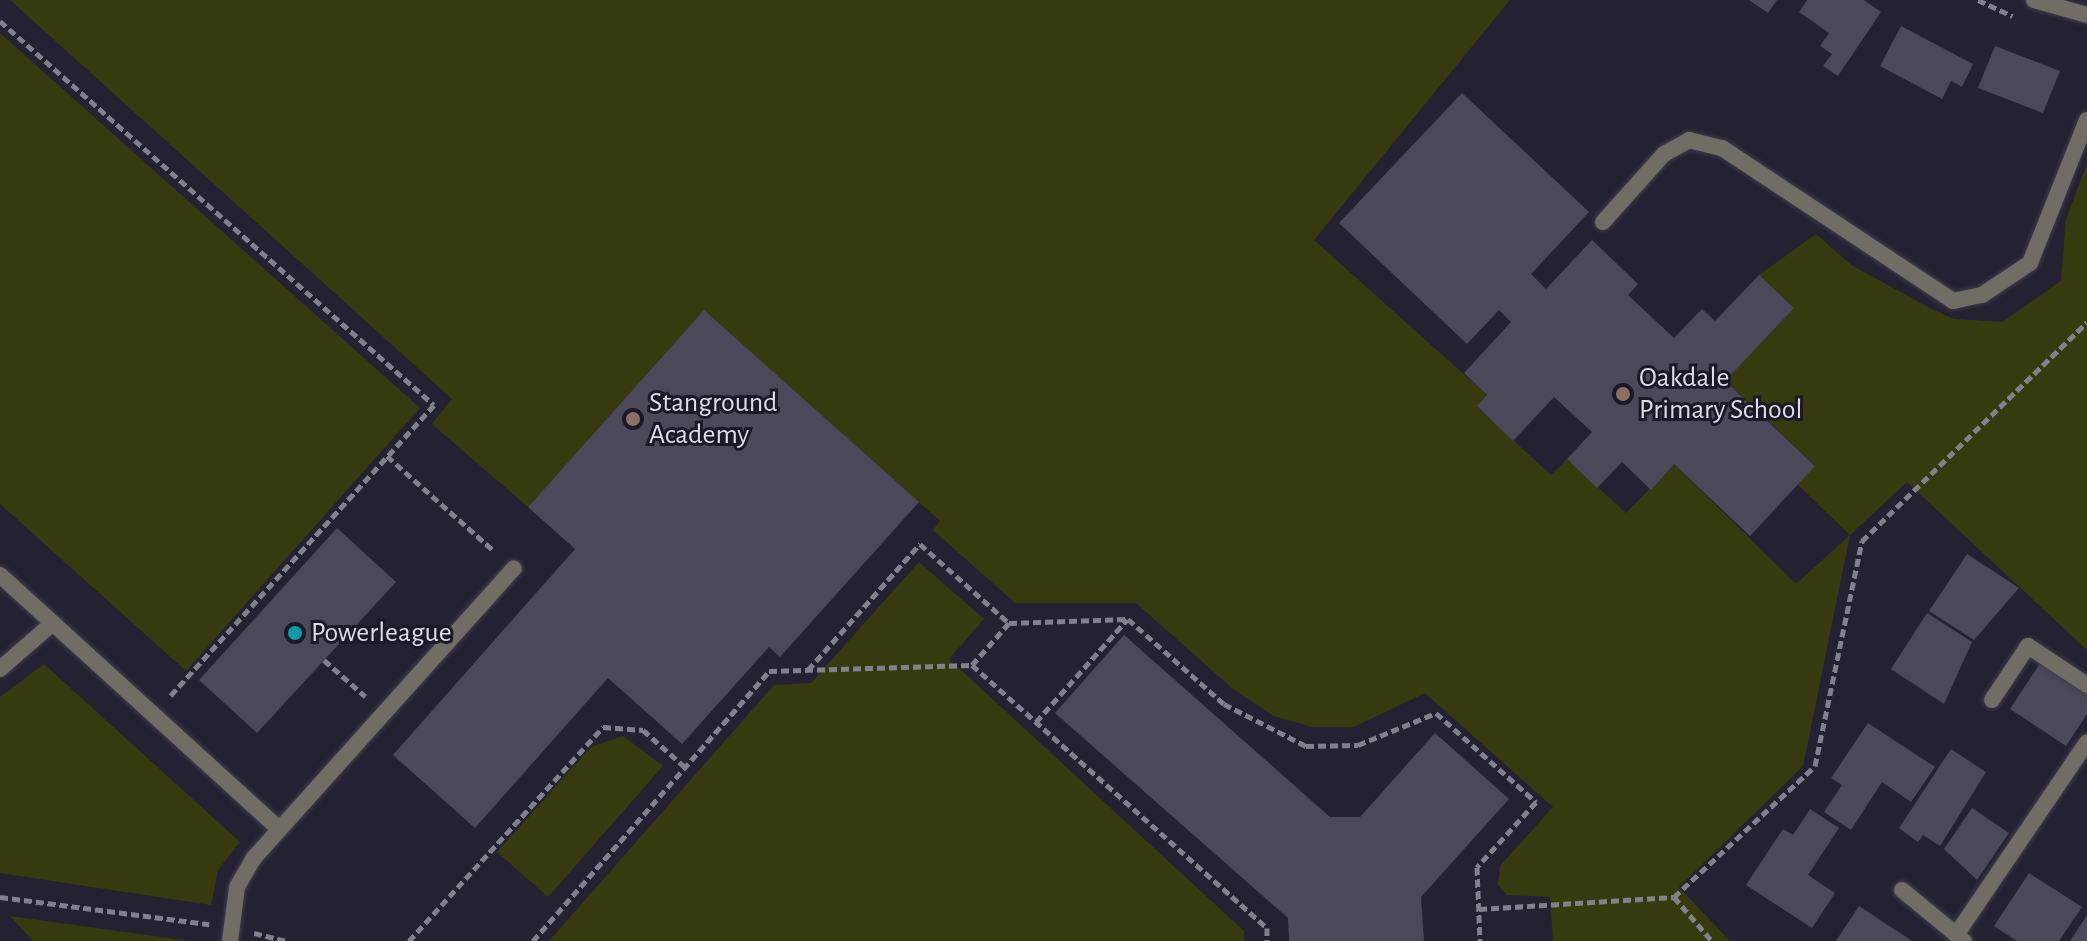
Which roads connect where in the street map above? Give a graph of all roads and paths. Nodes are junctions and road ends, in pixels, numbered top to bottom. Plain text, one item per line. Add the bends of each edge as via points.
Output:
1 (2034, 0) edge
2 (2087, 15) edge
3 (0, 21) edge
4 (2087, 120) edge
5 (1603, 222) dead end
6 (2087, 322) edge
7 (387, 456) junction
8 (514, 568) joint
9 (0, 575) edge
10 (258, 599) junction
11 (266, 606) dead end
12 (1128, 619) junction
13 (53, 623) junction
14 (1009, 623) junction
15 (324, 660) dead end
16 (972, 665) junction
17 (0, 669) edge
18 (808, 670) junction
19 (2087, 685) edge
20 (1992, 700) dead end
21 (384, 713) junction
22 (154, 715) junction
23 (1036, 722) junction
24 (2087, 742) edge
25 (685, 767) junction
26 (279, 829) junction
27 (1902, 890) dead end
28 (0, 897) edge
29 (1674, 897) junction
30 (1479, 909) junction
31 (231, 934) edge
32 (1960, 938) edge
33 (286, 941) edge
34 (409, 941) edge
35 (533, 941) edge
36 (1267, 941) edge
37 (1480, 941) edge
38 (1712, 941) edge

1 - 2 street
3 - 7 path via 434,405
4 - 5 street via 2030,263 1982,295 1953,301 1722,148 1689,140 1664,154
6 - 29 path via 1862,541 1815,766
7 - 8 path
7 - 10 path
8 - 21 street
9 - 13 street
10 - 11 path
10 - 22 path
12 - 14 path
12 - 23 path
12 - 30 path via 1224,704 1306,746 1358,745 1436,713 1536,802 1477,867
13 - 17 street
13 - 22 street
14 - 16 path
14 - 18 path via 920,544
15 - 21 path
16 - 18 path
16 - 23 path
18 - 25 path via 769,671
19 - 20 street via 2028,646
21 - 26 street
22 - 26 street
23 - 36 path via 1267,928
24 - 32 street
25 - 34 path via 643,730 603,727
25 - 35 path
26 - 31 street via 237,887
27 - 32 street
28 - 31 path
29 - 30 path
29 - 38 path
30 - 37 path
31 - 33 path

